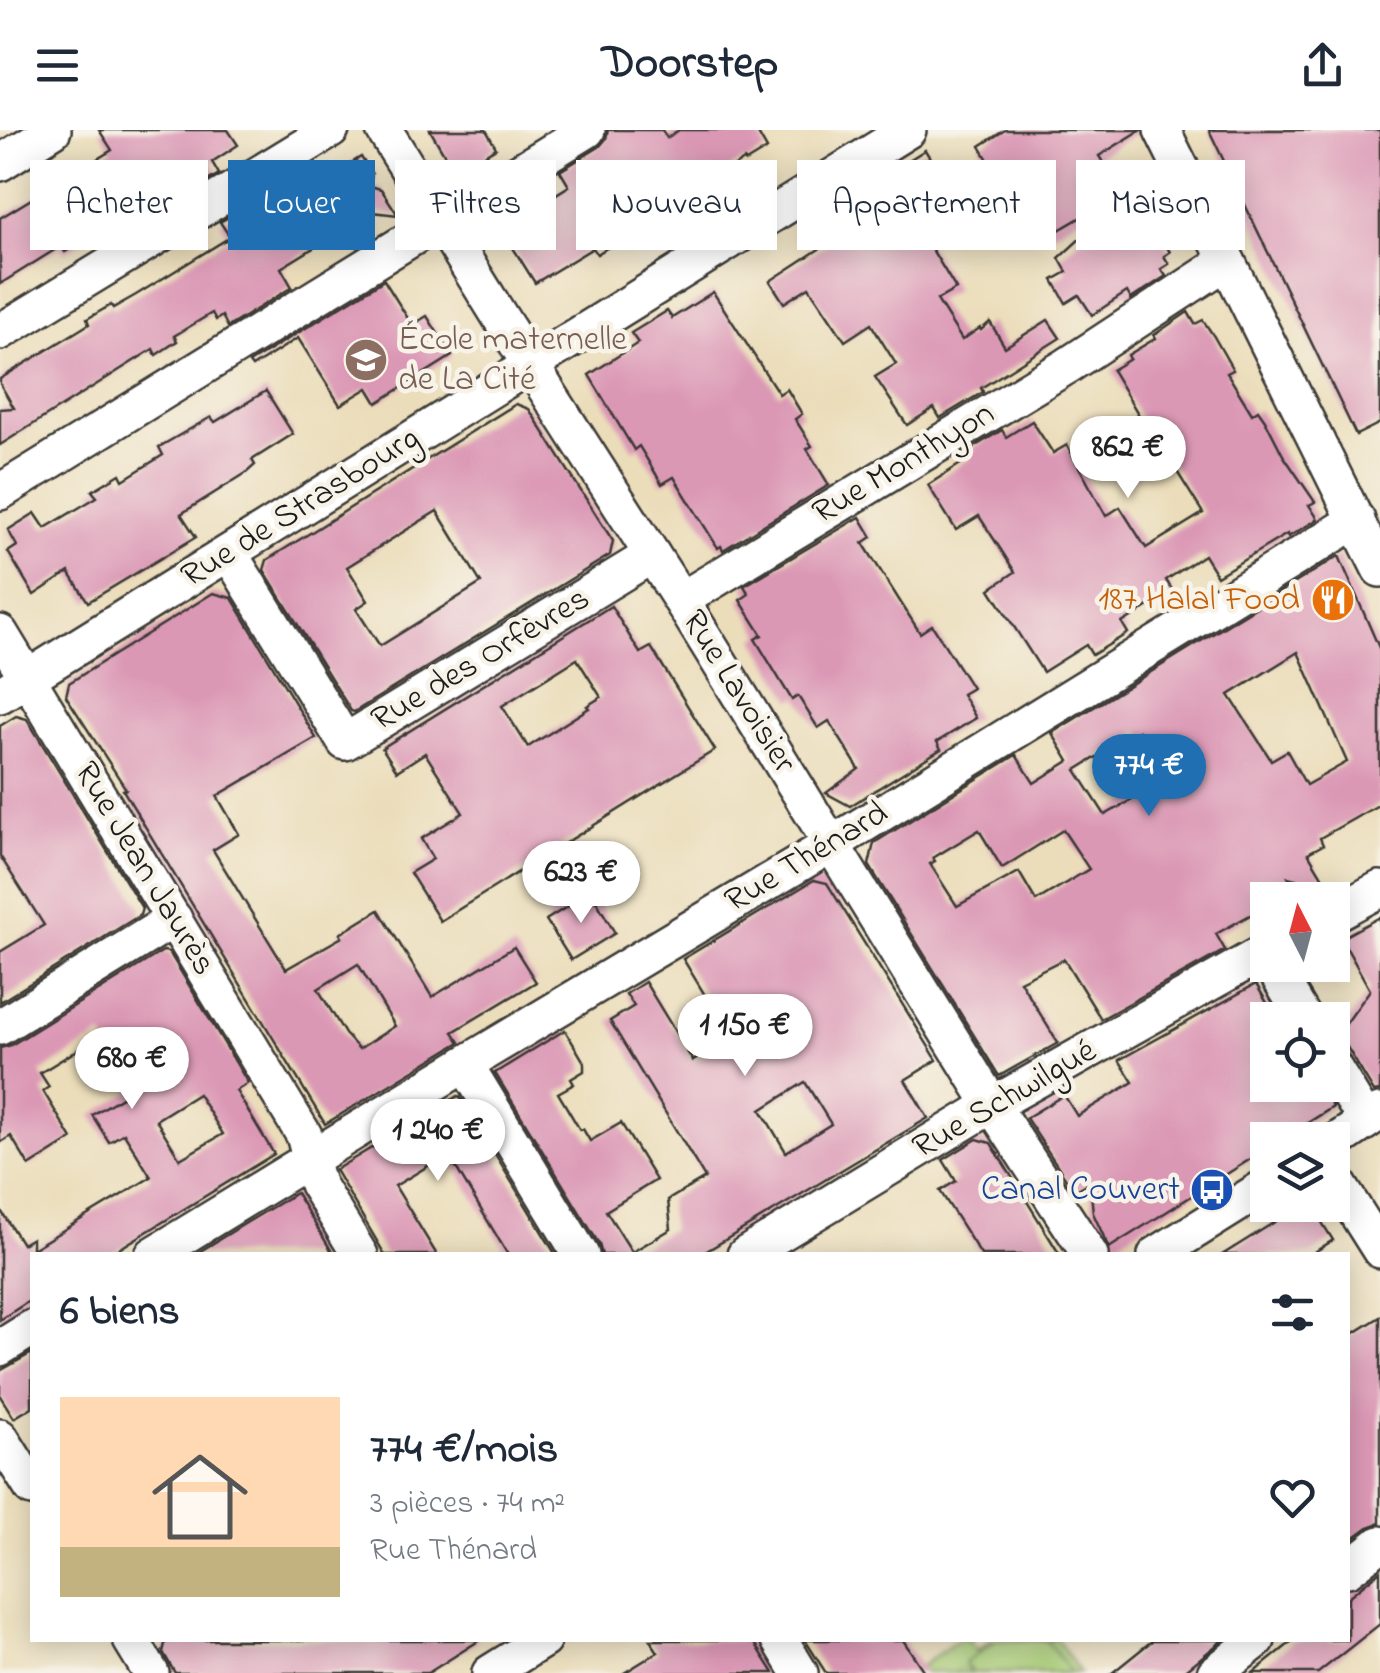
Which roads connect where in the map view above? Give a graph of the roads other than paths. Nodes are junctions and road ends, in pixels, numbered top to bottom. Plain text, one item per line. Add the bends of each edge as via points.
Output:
1 (53, 130) edge
2 (331, 130) edge
3 (384, 130) edge
4 (586, 130) edge
5 (908, 130) edge
6 (1162, 130) edge
7 (403, 160) edge
8 (538, 160) edge
9 (0, 163) edge
10 (395, 249) edge
11 (459, 250) edge
12 (1227, 261) junction
13 (0, 332) edge
14 (530, 366) junction
15 (0, 492) edge
16 (1357, 520) junction
17 (229, 553) junction
18 (652, 556) junction
19 (1380, 569) edge
20 (681, 600) junction
21 (0, 633) edge
22 (14, 686) edge
23 (832, 844) junction
24 (1380, 889) edge
25 (1350, 905) edge
26 (174, 919) junction
27 (1250, 966) edge
28 (0, 1026) edge
29 (466, 1064) junction
30 (1350, 1087) edge
31 (992, 1105) junction
32 (1373, 1116) edge
33 (1350, 1132) edge
34 (310, 1159) junction
35 (1250, 1196) edge
36 (1350, 1202) edge
37 (1380, 1250) edge
38 (158, 1252) edge
39 (358, 1252) edge
40 (579, 1252) edge
41 (750, 1252) edge
42 (1088, 1252) edge
43 (1161, 1252) edge
44 (30, 1329) edge
45 (0, 1348) edge
46 (0, 1437) edge
47 (30, 1485) edge
48 (1380, 1544) edge
49 (1350, 1567) edge
50 (131, 1642) edge
51 (540, 1642) edge
52 (781, 1642) edge
53 (1254, 1642) edge
54 (151, 1673) edge
55 (490, 1673) edge
56 (800, 1673) edge
57 (1215, 1673) edge

1 - 9 street
2 - 13 street
3 - 7 street, Rue Lavoisier
4 - 8 street
5 - 14 street, Rue de Strasbourg
6 - 12 street
10 - 15 street
11 - 14 street, Rue Lavoisier
12 - 16 street
12 - 20 street, Rue Monthyon
14 - 17 street, Rue de Strasbourg
14 - 18 street, Rue Lavoisier
16 - 19 street
16 - 23 street, Rue Thénard
17 - 18 street, Rue des Orfèvres via 345,742
17 - 22 street, Rue de Strasbourg
18 - 20 street, Rue Lavoisier
20 - 23 street, Rue Lavoisier
21 - 22 street, Rue Jean Jaurès
22 - 26 street, Rue Jean Jaurès
23 - 29 street, Rue Thénard
23 - 31 street, Rue Lavoisier
24 - 25 street
26 - 28 street
26 - 34 street, Rue Jean Jaurès via 304,1135
27 - 31 street, Rue Schwilgué
29 - 34 street, Rue Thénard
29 - 40 street
30 - 32 street
31 - 41 street, Rue Schwilgué
31 - 42 street, Rue Lavoisier
32 - 33 street
34 - 38 street, Rue Thénard
34 - 39 street, Rue Jean Jaurès via 317,1184
35 - 43 street
36 - 37 street
44 - 45 street
46 - 47 street
48 - 49 street
50 - 54 street
51 - 55 street
52 - 56 street
53 - 57 street

